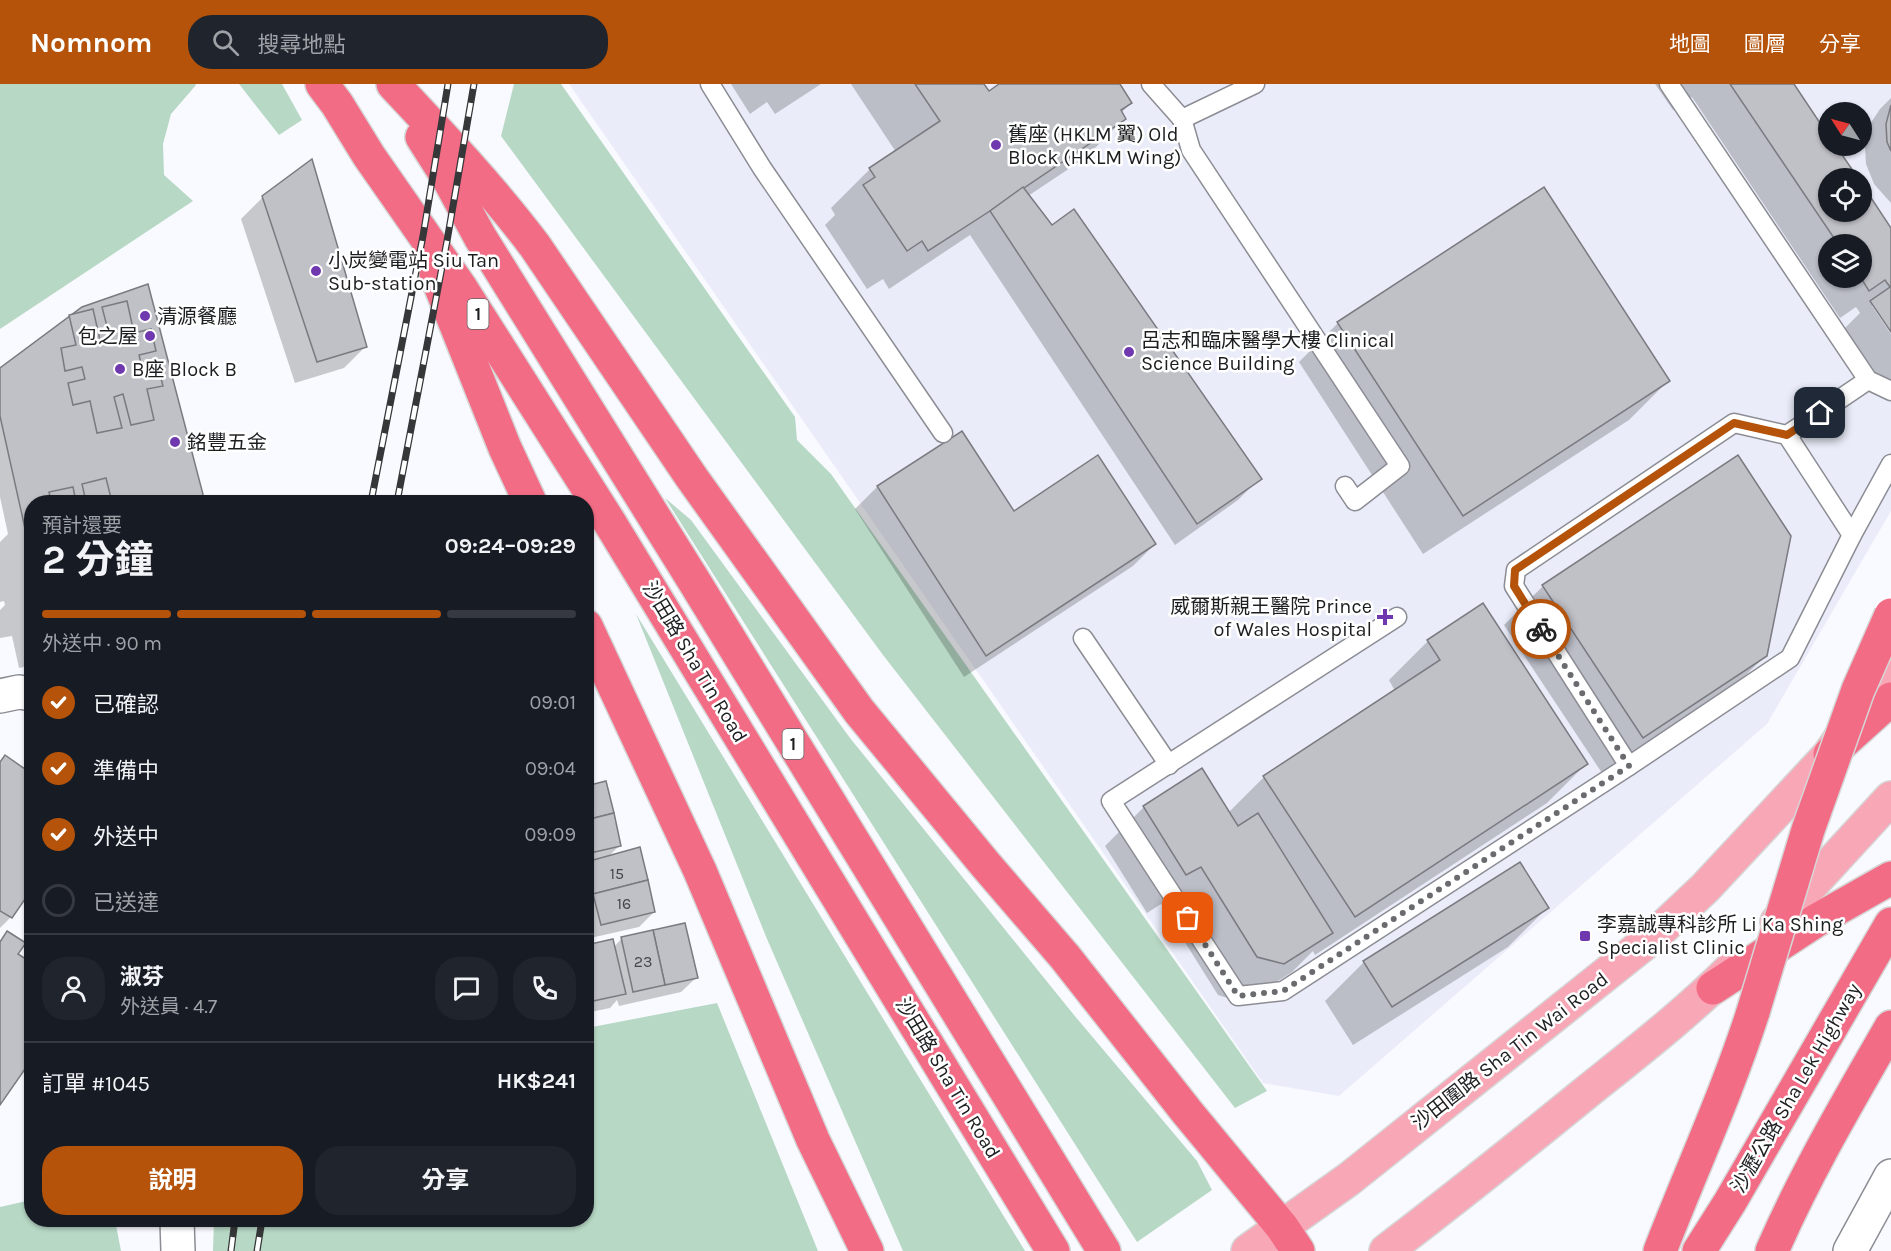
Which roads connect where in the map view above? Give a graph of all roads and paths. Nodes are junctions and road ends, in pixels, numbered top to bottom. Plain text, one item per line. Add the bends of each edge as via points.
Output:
1 (322, 84) edge
2 (389, 84) edge
3 (393, 84) edge
4 (710, 84) edge
5 (1151, 84) edge
6 (1255, 84) edge
7 (1670, 84) edge
8 (1182, 119) junction
9 (407, 210) junction
10 (1868, 380) junction
11 (1891, 391) edge
12 (943, 433) dead end
13 (1787, 435) junction
14 (1891, 464) edge
15 (1345, 486) dead end
16 (527, 495) edge
17 (592, 495) edge
18 (594, 498) edge
19 (1852, 535) junction
20 (1891, 615) edge
21 (1397, 617) dead end
22 (1083, 638) dead end
23 (594, 643) edge
24 (1891, 666) edge
25 (24, 693) edge
26 (0, 696) edge
27 (1891, 699) edge
28 (1829, 755) junction
29 (1169, 765) junction
30 (1629, 766) junction
31 (1891, 798) edge
32 (1891, 878) edge
33 (1891, 924) edge
34 (1713, 988) junction
35 (1891, 1027) edge
36 (1891, 1176) edge
37 (840, 1198) junction
38 (177, 1227) edge
39 (1095, 1238) edge
40 (1290, 1239) edge
41 (178, 1251) edge
42 (849, 1251) edge
43 (867, 1251) edge
44 (1053, 1251) edge
45 (1248, 1251) edge
46 (1386, 1251) edge
47 (1660, 1251) edge
48 (1699, 1251) edge
49 (1772, 1251) edge
50 (1850, 1251) edge

1 - 9 highway, 沙田路 Sha Tin Road / 1
2 - 39 highway, 沙田路 Sha Tin Road / 1
3 - 40 highway via 535,246 692,478 859,711 1065,957
4 - 12 lane via 762,168
5 - 8 lane
6 - 8 lane
7 - 10 lane
8 - 15 lane via 1191,150 1400,466 1355,501
9 - 16 highway
9 - 17 highway, 沙田路 Sha Tin Road / 1
10 - 11 lane
10 - 13 lane
13 - 19 lane
13 - 30 lane via 1734,423 1515,570 1514,586
14 - 19 lane
18 - 44 highway, 沙田路 Sha Tin Road / 1
19 - 30 lane via 1790,658
20 - 47 highway, bridge via 1858,690 1808,830 1744,1040
21 - 29 lane
22 - 29 lane
23 - 37 highway via 700,871
24 - 28 main road, 沙田圍路 Sha Tin Wai Road
25 - 26 street
27 - 28 highway
28 - 40 main road, 沙田圍路 Sha Tin Wai Road via 1705,888 1655,935 1349,1179
29 - 30 lane via 1111,801 1238,996 1283,991
31 - 34 main road
32 - 34 highway via 1817,920
33 - 48 highway, 沙瀝公路 Sha Lek Highway
34 - 46 main road
35 - 49 highway via 1802,1186
36 - 50 street
37 - 42 highway
37 - 43 highway
38 - 41 street
40 - 45 main road, 沙田圍路 Sha Tin Wai Road

